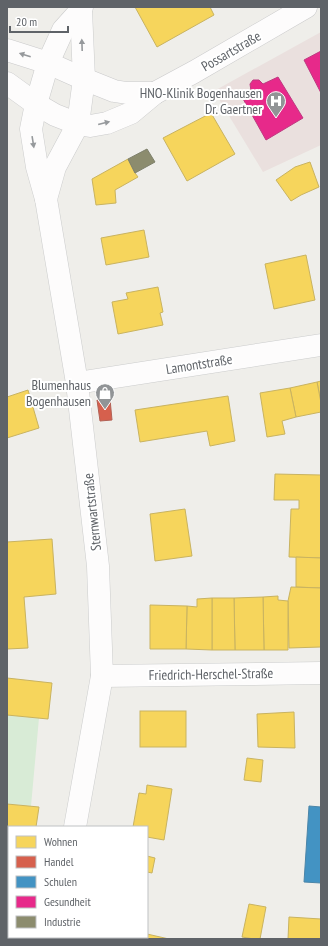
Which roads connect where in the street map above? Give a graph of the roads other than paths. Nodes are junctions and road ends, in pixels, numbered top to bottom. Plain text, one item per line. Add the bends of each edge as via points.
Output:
1 (306, 7) edge
2 (81, 8) edge
3 (7, 50) edge
4 (48, 63) junction
5 (84, 79) junction
6 (7, 82) edge
7 (155, 93) junction
8 (36, 104) junction
9 (78, 124) junction
10 (46, 199) junction
11 (321, 345) edge
12 (77, 383) junction
13 (321, 673) edge
14 (102, 676) junction
15 (75, 826) edge

1 - 7 street, Possartstraße
2 - 4 street, Sternwartstraße via 63,30
5 -> 2 street
4 -> 3 street
4 - 5 street
4 - 8 street, Sternwartstraße
5 - 7 street via 114,91
5 - 9 street
6 - 8 street, Possartstraße
9 -> 7 street, Possartstraße via 90,126 107,123 131,113
8 - 9 street, Possartstraße
8 -> 10 street, Sternwartstraße via 31,129 37,167
9 - 10 street, Sternwartstraße via 55,167
10 - 12 street, Sternwartstraße
11 - 12 street, Lamontstraße
12 - 14 street, Sternwartstraße via 98,566
13 - 14 street, Friedrich-Herschel-Straße
14 - 15 street, Sternwartstraße

